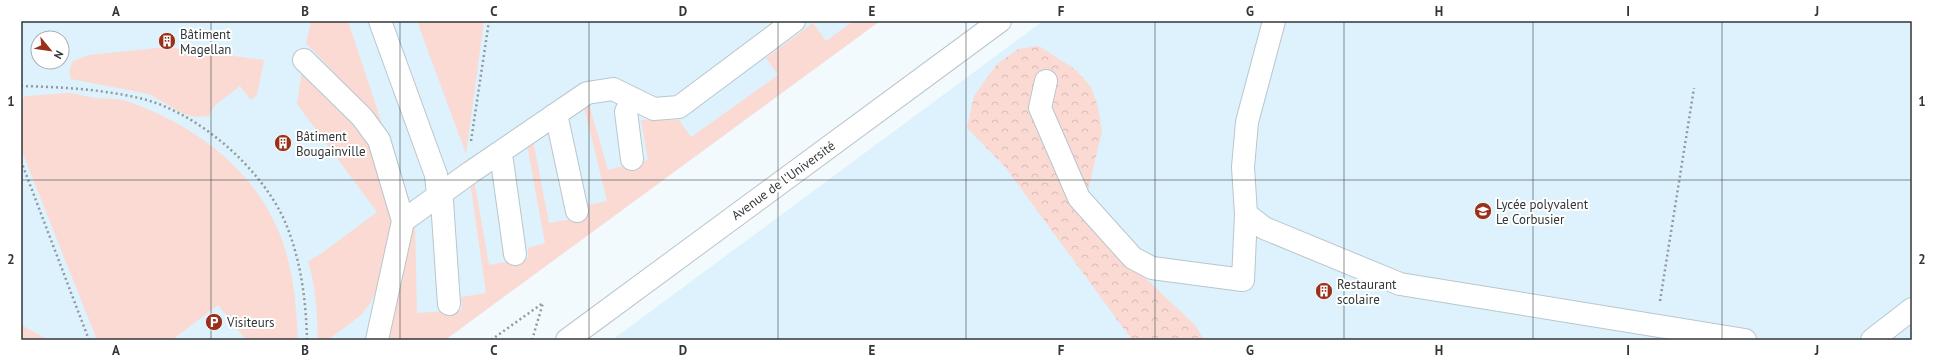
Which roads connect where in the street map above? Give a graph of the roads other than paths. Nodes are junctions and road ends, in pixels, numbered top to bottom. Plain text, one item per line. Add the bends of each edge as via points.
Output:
1 (380, 21) edge
2 (794, 21) edge
3 (1000, 21) edge
4 (1274, 21) edge
5 (304, 60) dead end
6 (1046, 81) dead end
7 (632, 98) junction
8 (554, 115) junction
9 (498, 154) junction
10 (632, 159) dead end
11 (438, 195) junction
12 (577, 211) dead end
13 (1246, 214) junction
14 (403, 221) junction
15 (515, 254) dead end
16 (448, 304) dead end
17 (1912, 309) edge
18 (377, 340) edge
19 (567, 340) edge
20 (1745, 340) edge
21 (1872, 340) edge

1 - 11 street via 436,175
2 - 7 street via 679,107 654,109
3 - 19 street, Avenue de l'Université
4 - 13 street via 1247,122 1243,167
5 - 14 street via 362,117 379,140
6 - 13 street via 1040,108 1079,198 1133,258 1152,268 1243,280
7 - 8 street via 612,89 587,93
7 - 10 street via 626,112
8 - 9 street
8 - 12 street via 558,123
9 - 11 street
9 - 15 street via 502,161
11 - 14 street
11 - 16 street via 442,201
13 - 20 street via 1264,228 1400,284
14 - 18 street
17 - 21 street

